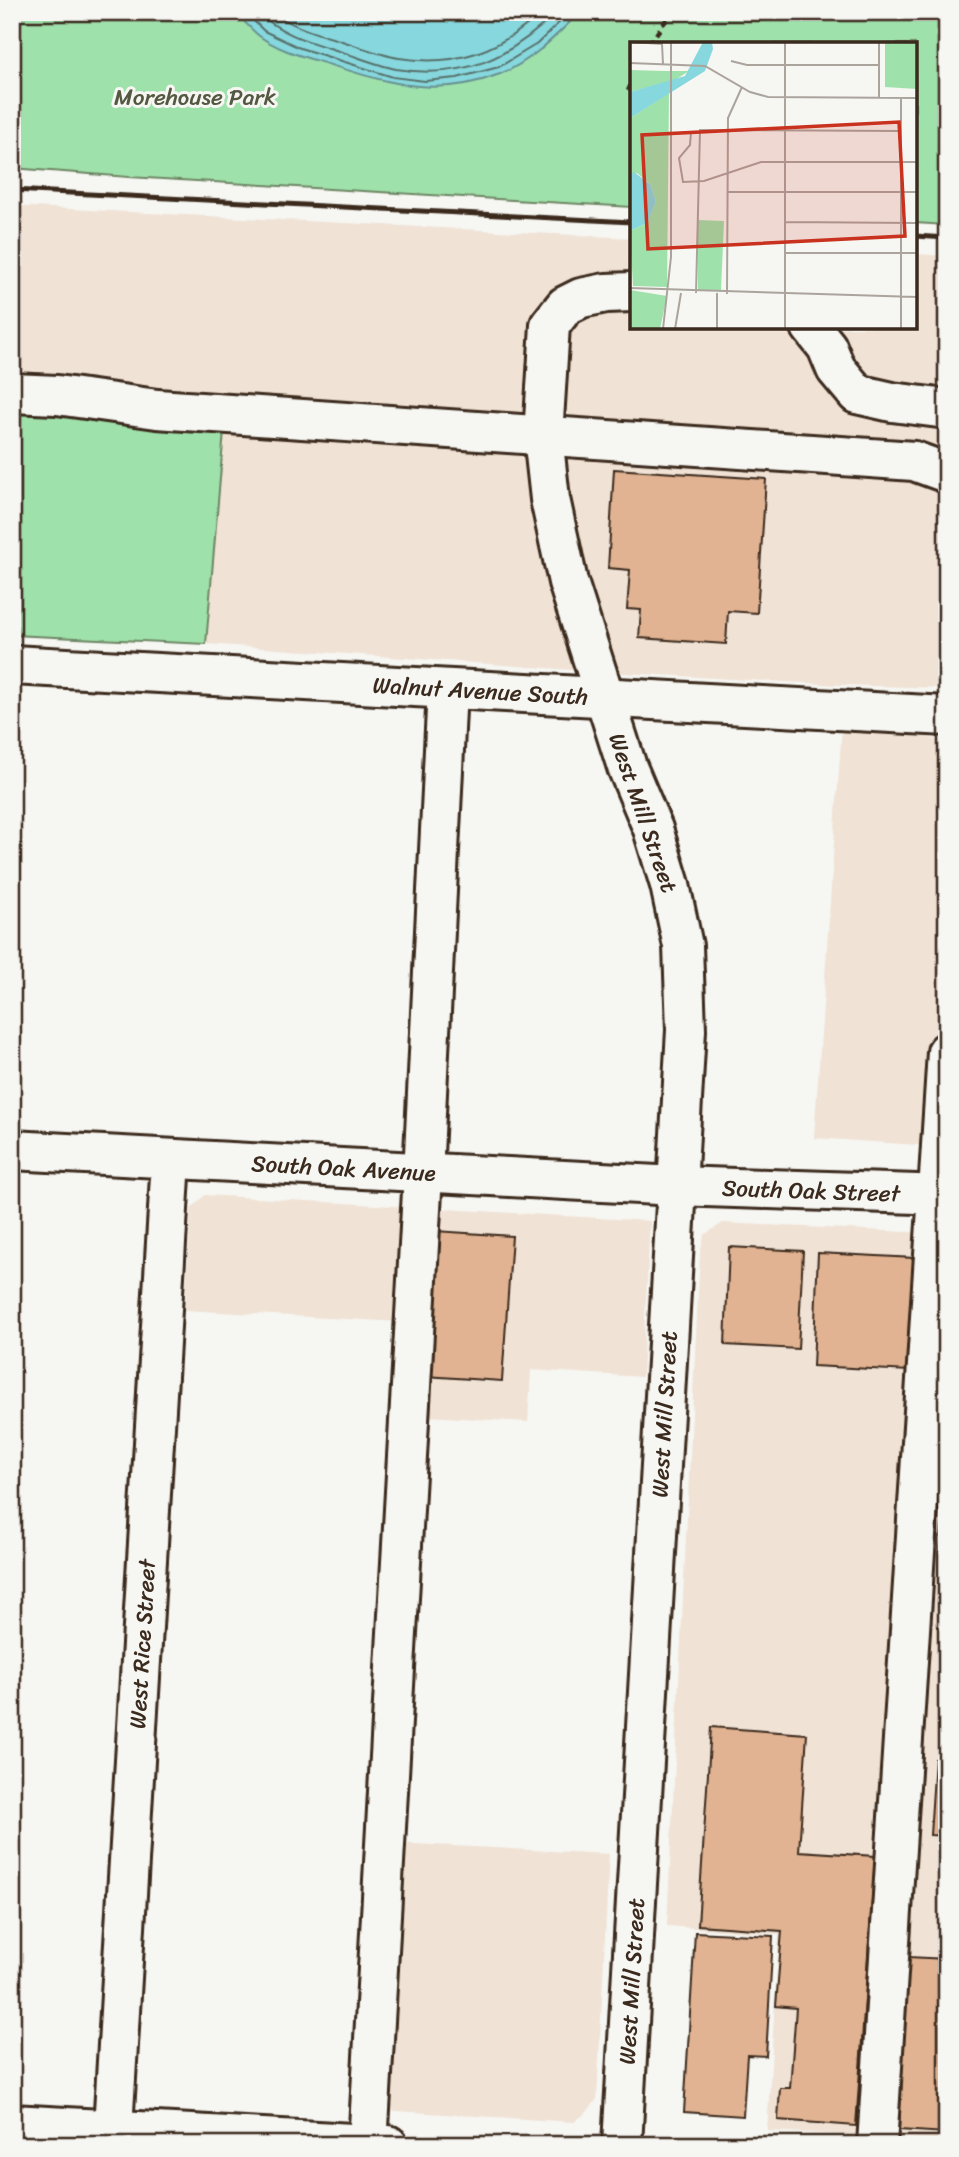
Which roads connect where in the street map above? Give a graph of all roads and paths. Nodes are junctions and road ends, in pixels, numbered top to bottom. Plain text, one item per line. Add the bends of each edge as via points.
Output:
1 (672, 12) edge
2 (650, 42) edge
3 (630, 86) edge
4 (628, 91) dead end
5 (630, 292) edge
6 (813, 329) edge
7 (12, 393) edge
8 (947, 409) edge
9 (543, 434) junction
10 (947, 473) edge
11 (12, 665) edge
12 (447, 689) junction
13 (606, 698) junction
14 (947, 716) edge
15 (947, 1052) edge
16 (12, 1150) edge
17 (171, 1159) junction
18 (423, 1174) junction
19 (676, 1186) junction
20 (942, 1195) edge
21 (12, 2124) edge
22 (112, 2137) edge
23 (375, 2144) edge
24 (622, 2145) edge
25 (877, 2145) edge

1 - 2 path
3 - 4 path
5 - 9 street, West Mill Street via 581,298 565,306 550,325
6 - 8 street via 857,394
7 - 9 street via 157,408
9 - 10 street via 914,461
9 - 13 street, West Mill Street via 550,499 568,582
11 - 12 street, Walnut Avenue South
12 - 13 street, Walnut Avenue South
12 - 18 street
13 - 14 street, Walnut Avenue South
13 - 19 street, West Mill Street via 626,767 653,829 682,946 686,1030
15 - 20 street
16 - 17 street, South Oak Avenue
17 - 18 street, South Oak Avenue
17 - 22 street, West Rice Street
18 - 19 street, South Oak Avenue
18 - 23 street
19 - 20 street, South Oak Street
19 - 24 street, West Mill Street
20 - 25 street
21 - 22 street
22 - 23 street

